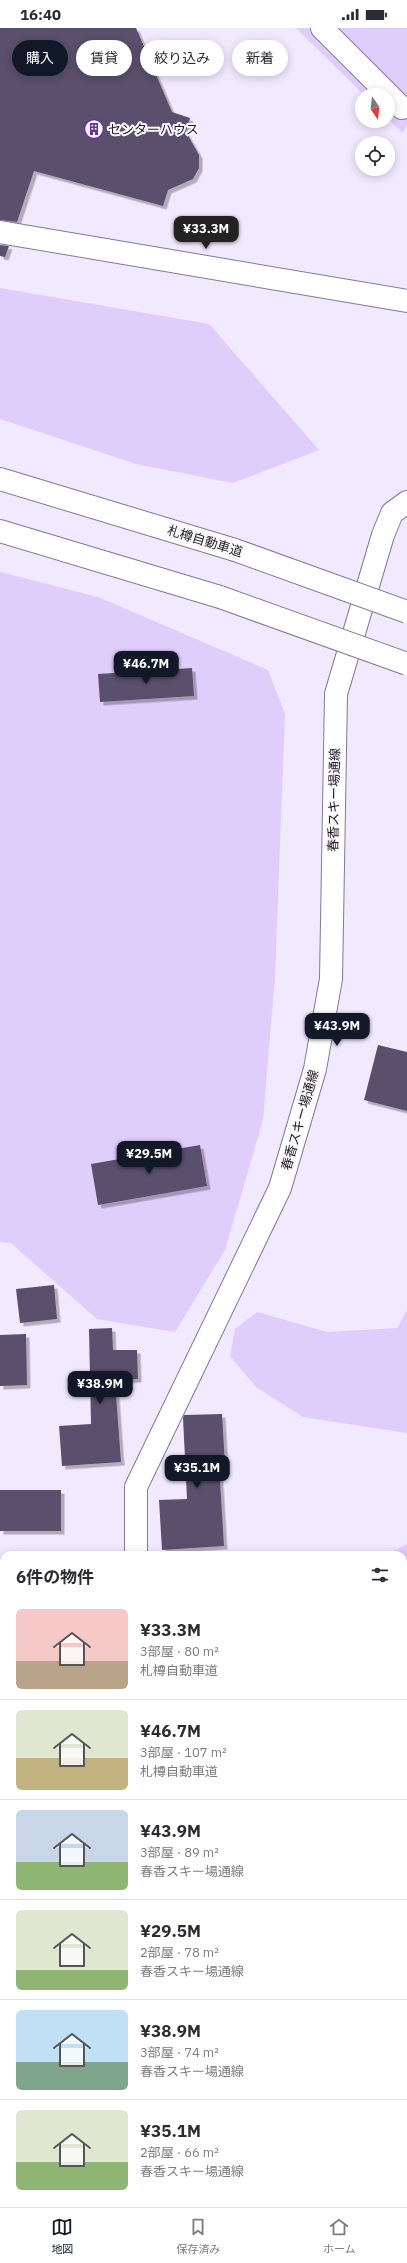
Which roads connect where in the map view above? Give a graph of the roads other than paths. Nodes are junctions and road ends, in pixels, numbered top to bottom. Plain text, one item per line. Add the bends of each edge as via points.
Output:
1 (322, 28) edge
2 (402, 108) dead end
3 (0, 232) edge
4 (407, 301) edge
5 (0, 479) edge
6 (407, 502) edge
7 (0, 531) edge
8 (407, 612) edge
9 (407, 664) edge
10 (136, 1551) edge

1 - 2 main road
3 - 4 main road
5 - 8 main road, 札樽自動車道, bridge via 235,550
6 - 10 main road, 春香スキー場通線 via 392,513 383,535 336,694 331,978 315,1069 280,1188 136,1487
7 - 9 main road, bridge via 220,597

